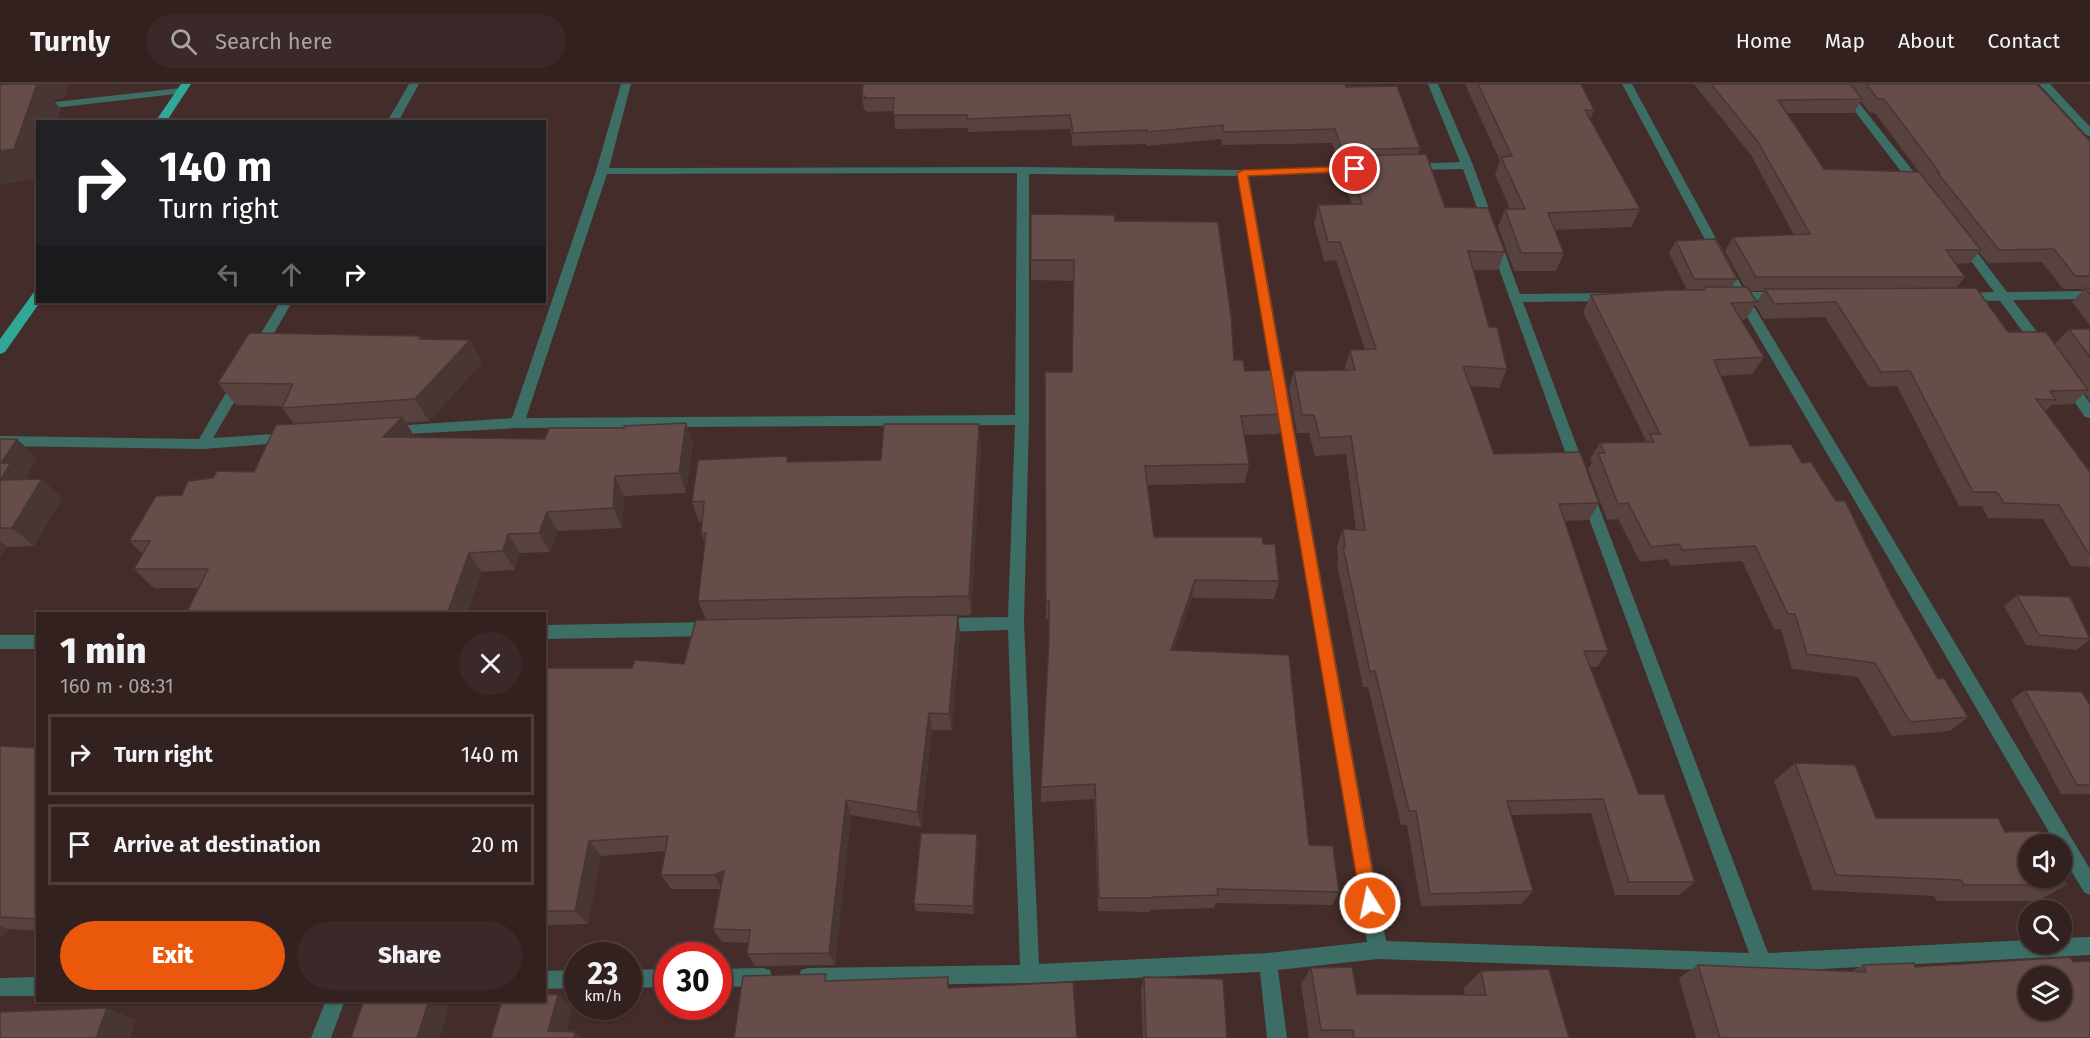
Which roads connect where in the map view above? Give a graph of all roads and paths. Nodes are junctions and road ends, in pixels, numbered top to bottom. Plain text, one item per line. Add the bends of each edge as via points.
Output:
1 (414, 84) edge
2 (626, 84) edge
3 (1432, 84) edge
4 (1626, 84) edge
5 (1839, 84) edge
6 (2044, 84) edge
7 (183, 88) edge
8 (0, 111) edge
9 (161, 120) edge
10 (393, 120) edge
11 (2090, 133) edge
12 (1467, 165) junction
13 (1373, 168) edge
14 (1396, 168) edge
15 (1023, 170) junction
16 (602, 171) junction
17 (1243, 173) junction
18 (1926, 195) edge
19 (1955, 232) edge
20 (2090, 295) edge
21 (1717, 296) edge
22 (1741, 296) junction
23 (1798, 296) edge
24 (1622, 297) edge
25 (1948, 297) edge
26 (2006, 297) junction
27 (36, 298) edge
28 (1515, 298) junction
29 (285, 303) edge
30 (0, 349) edge
31 (2048, 355) edge
32 (2062, 374) edge
33 (2090, 413) edge
34 (1022, 420) junction
35 (517, 423) junction
36 (377, 432) edge
37 (307, 437) edge
38 (0, 441) edge
39 (203, 444) junction
40 (1016, 623) junction
41 (921, 625) edge
42 (733, 629) edge
43 (546, 632) edge
44 (0, 642) edge
45 (36, 642) edge
46 (2090, 886) edge
47 (2090, 946) edge
48 (1378, 950) junction
49 (1268, 962) junction
50 (1762, 963) junction
51 (1030, 974) junction
52 (732, 978) edge
53 (564, 979) edge
54 (546, 980) edge
55 (36, 986) edge
56 (0, 987) edge
57 (335, 1002) edge
58 (321, 1038) edge
59 (1277, 1038) edge

1 - 10 street
2 - 16 street
3 - 12 street
4 - 22 street
5 - 18 street
6 - 11 street
7 - 8 street
7 - 9 main road
12 - 14 street
12 - 28 street
13 - 17 street
15 - 16 street
15 - 17 street
15 - 34 street
16 - 35 street
17 - 48 street
19 - 26 street
20 - 26 street
21 - 22 street
22 - 23 street
22 - 46 street
24 - 28 street
25 - 26 street
26 - 31 street
27 - 30 main road
28 - 50 street
29 - 39 street
32 - 33 street
34 - 35 street
34 - 40 street
35 - 36 street
37 - 39 street
38 - 39 street
40 - 41 street
40 - 51 street
42 - 43 street
44 - 45 street
47 - 50 street
48 - 49 street
48 - 50 street
49 - 51 street
49 - 59 street
51 - 52 street
53 - 54 street
55 - 56 street
57 - 58 street

